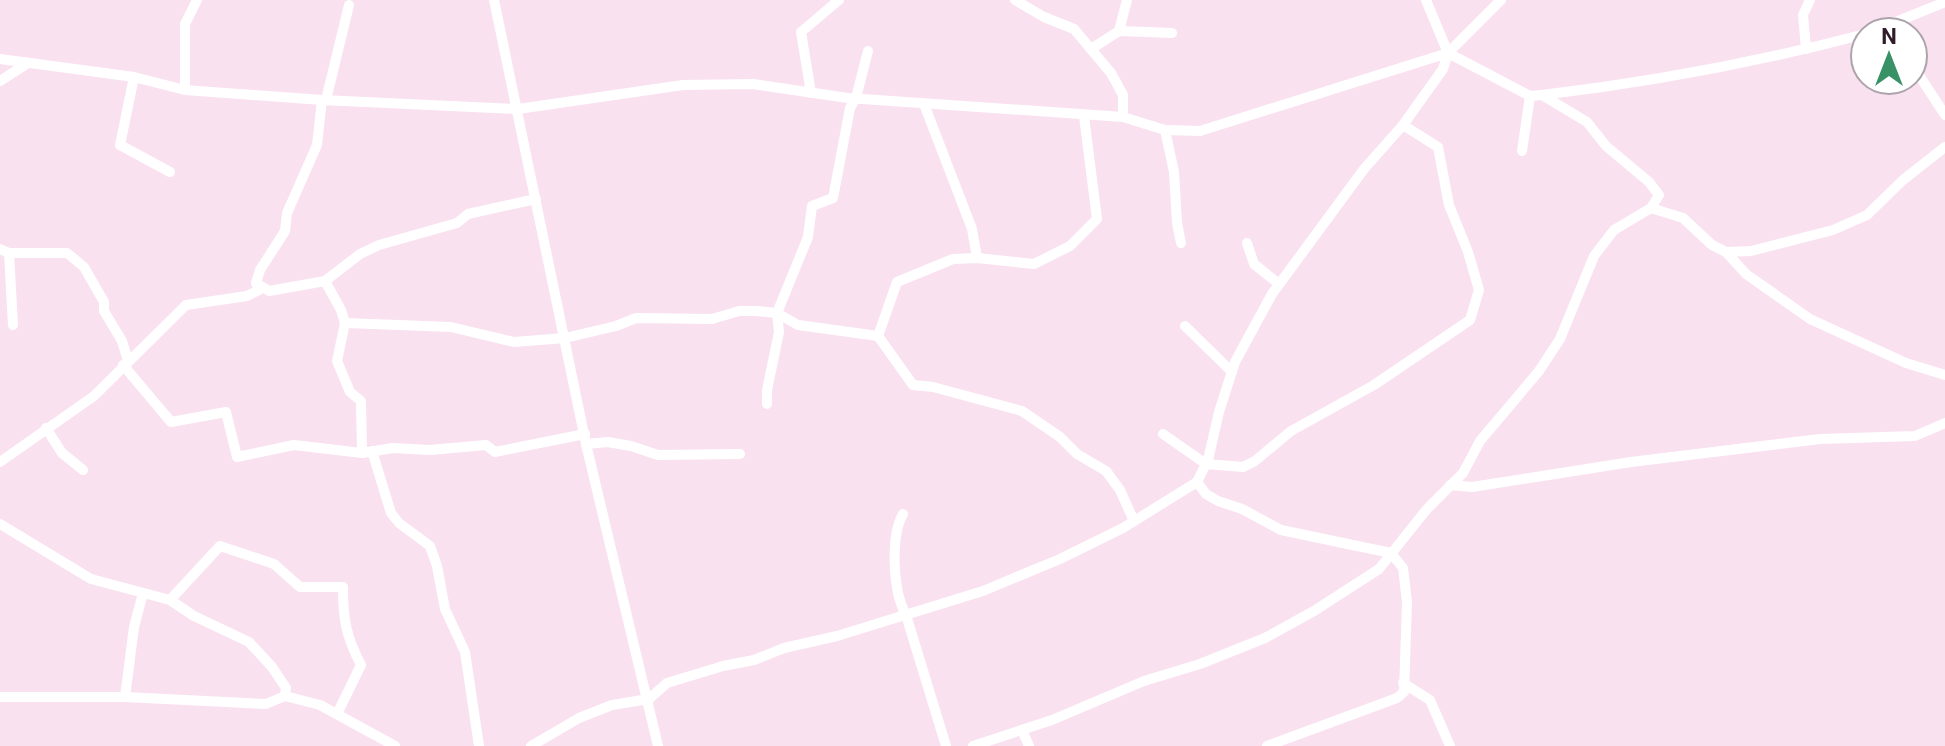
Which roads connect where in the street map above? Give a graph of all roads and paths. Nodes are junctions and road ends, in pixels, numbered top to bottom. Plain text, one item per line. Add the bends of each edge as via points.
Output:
1 (197, 0) edge
2 (494, 0) edge
3 (839, 0) edge
4 (1015, 0) edge
5 (1127, 0) edge
6 (1426, 0) edge
7 (1501, 0) edge
8 (1810, 0) edge
9 (1945, 2) edge
10 (1928, 4) edge
11 (349, 5) dead end
12 (1905, 16) edge
13 (1119, 31) junction
14 (1172, 33) dead end
15 (1849, 38) edge
16 (1091, 49) junction
17 (1806, 49) junction
18 (868, 51) dead end
19 (1448, 53) junction
20 (0, 59) edge
21 (29, 62) junction
22 (134, 77) junction
23 (0, 81) edge
24 (185, 90) junction
25 (1929, 90) edge
26 (811, 93) junction
27 (1536, 95) junction
28 (856, 99) junction
29 (324, 100) junction
30 (924, 104) junction
31 (518, 109) junction
32 (1945, 115) edge
33 (1084, 116) junction
34 (1123, 117) junction
35 (1403, 125) junction
36 (1165, 130) junction
37 (1945, 147) edge
38 (1522, 151) dead end
39 (170, 172) dead end
40 (536, 199) junction
41 (1651, 208) junction
42 (1181, 243) dead end
43 (1247, 243) dead end
44 (4, 251) edge
45 (1726, 252) junction
46 (977, 258) junction
47 (325, 281) junction
48 (256, 283) junction
49 (1279, 284) junction
50 (777, 313) junction
51 (345, 323) junction
52 (13, 325) dead end
53 (1185, 326) dead end
54 (878, 336) junction
55 (565, 338) junction
56 (126, 363) junction
57 (1232, 372) junction
58 (1945, 375) edge
59 (767, 404) dead end
60 (1945, 423) edge
61 (46, 428) junction
62 (1163, 434) dead end
63 (586, 439) junction
64 (367, 452) junction
65 (740, 454) dead end
66 (1, 459) edge
67 (1206, 464) junction
68 (83, 470) dead end
69 (1197, 482) junction
70 (1450, 485) junction
71 (903, 514) dead end
72 (1134, 521) junction
73 (0, 524) edge
74 (1391, 553) junction
75 (143, 593) junction
76 (170, 600) junction
77 (906, 615) junction
78 (1403, 683) junction
79 (285, 696) junction
80 (0, 697) edge
81 (125, 697) junction
82 (649, 699) junction
83 (337, 714) junction
84 (1022, 730) junction
85 (395, 746) edge
86 (479, 746) edge
87 (531, 746) edge
88 (658, 746) edge
89 (946, 746) edge
90 (973, 746) edge
91 (1029, 746) edge
92 (1267, 746) edge
93 (1450, 746) edge

1 - 24 street via 185,24
2 - 31 street
3 - 26 street via 801,32
4 - 16 street via 1074,29
5 - 13 street
6 - 19 street
7 - 19 street
8 - 17 street via 1803,15
9 - 10 street
10 - 12 street
11 - 29 street
13 - 14 street
13 - 16 street
15 - 17 street
16 - 34 street via 1123,95
17 - 27 street via 1685,74
18 - 28 street
19 - 27 street
19 - 35 street via 1443,69
19 - 36 street via 1200,131
20 - 21 street
21 - 22 street
21 - 23 street
22 - 24 street
22 - 39 street via 120,145
24 - 29 street
25 - 32 street
26 - 28 street
26 - 31 street via 753,84 683,85
27 - 38 street
27 - 41 street via 1587,122 1606,146 1649,182 1659,195
28 - 30 street
28 - 50 street via 833,198 812,206 808,237
29 - 31 street
29 - 48 street via 310,166 291,204 285,231
30 - 33 street
30 - 46 street via 972,229
31 - 40 street
33 - 34 street
33 - 46 street via 1097,219 1070,246 1034,264
34 - 36 street
35 - 49 street
35 - 67 street via 1438,147 1449,205 1479,290 1470,320 1374,385 1291,431 1255,461 1243,467
36 - 42 street
37 - 45 street via 1867,215 1833,230 1751,251
40 - 47 street via 468,214 457,223 379,245
40 - 55 street
41 - 45 street via 1683,218
41 - 70 street via 1614,230 1594,256 1560,339
43 - 49 street via 1254,264
44 - 52 street
44 - 56 street via 67,253 84,267 122,341
45 - 58 street via 1746,274 1810,319
46 - 54 street via 953,259 897,282
47 - 48 street via 269,291
47 - 51 street
48 - 56 street via 259,290 247,296 186,305
49 - 57 street
50 - 54 street via 798,325
50 - 55 street via 636,318
50 - 59 street via 779,332
51 - 55 street via 451,327 514,342
51 - 64 street via 337,361 350,392 361,401
53 - 57 street
54 - 72 street via 913,385 1022,411 1048,429 1106,471
55 - 63 street
56 - 61 street via 94,396
56 - 64 street via 171,422 226,412 237,457 294,445
57 - 67 street
60 - 70 street via 1915,436 1820,439 1472,487
61 - 66 street
61 - 68 street via 62,453
62 - 67 street
63 - 64 street via 495,452 486,445
63 - 65 street via 658,455
63 - 82 street
64 - 86 street via 391,513 430,546 445,609 465,652
67 - 69 street
69 - 72 street
69 - 74 street via 1218,501 1281,530
70 - 74 street
71 - 77 street via 895,528 898,600
72 - 77 street via 983,591
73 - 75 street via 91,579
74 - 78 street via 1403,568 1407,602
74 - 84 street via 1379,569 1265,638
75 - 76 street
75 - 81 street
76 - 79 street via 249,642 286,688
76 - 83 street via 220,546 274,564 300,587 343,587 347,639 361,665
77 - 82 street via 667,683
77 - 89 street
78 - 92 street via 1404,692 1397,698
78 - 93 street via 1430,700
79 - 81 street via 266,704
79 - 83 street
80 - 81 street
82 - 87 street via 612,705
82 - 88 street
83 - 85 street
84 - 90 street
84 - 91 street

